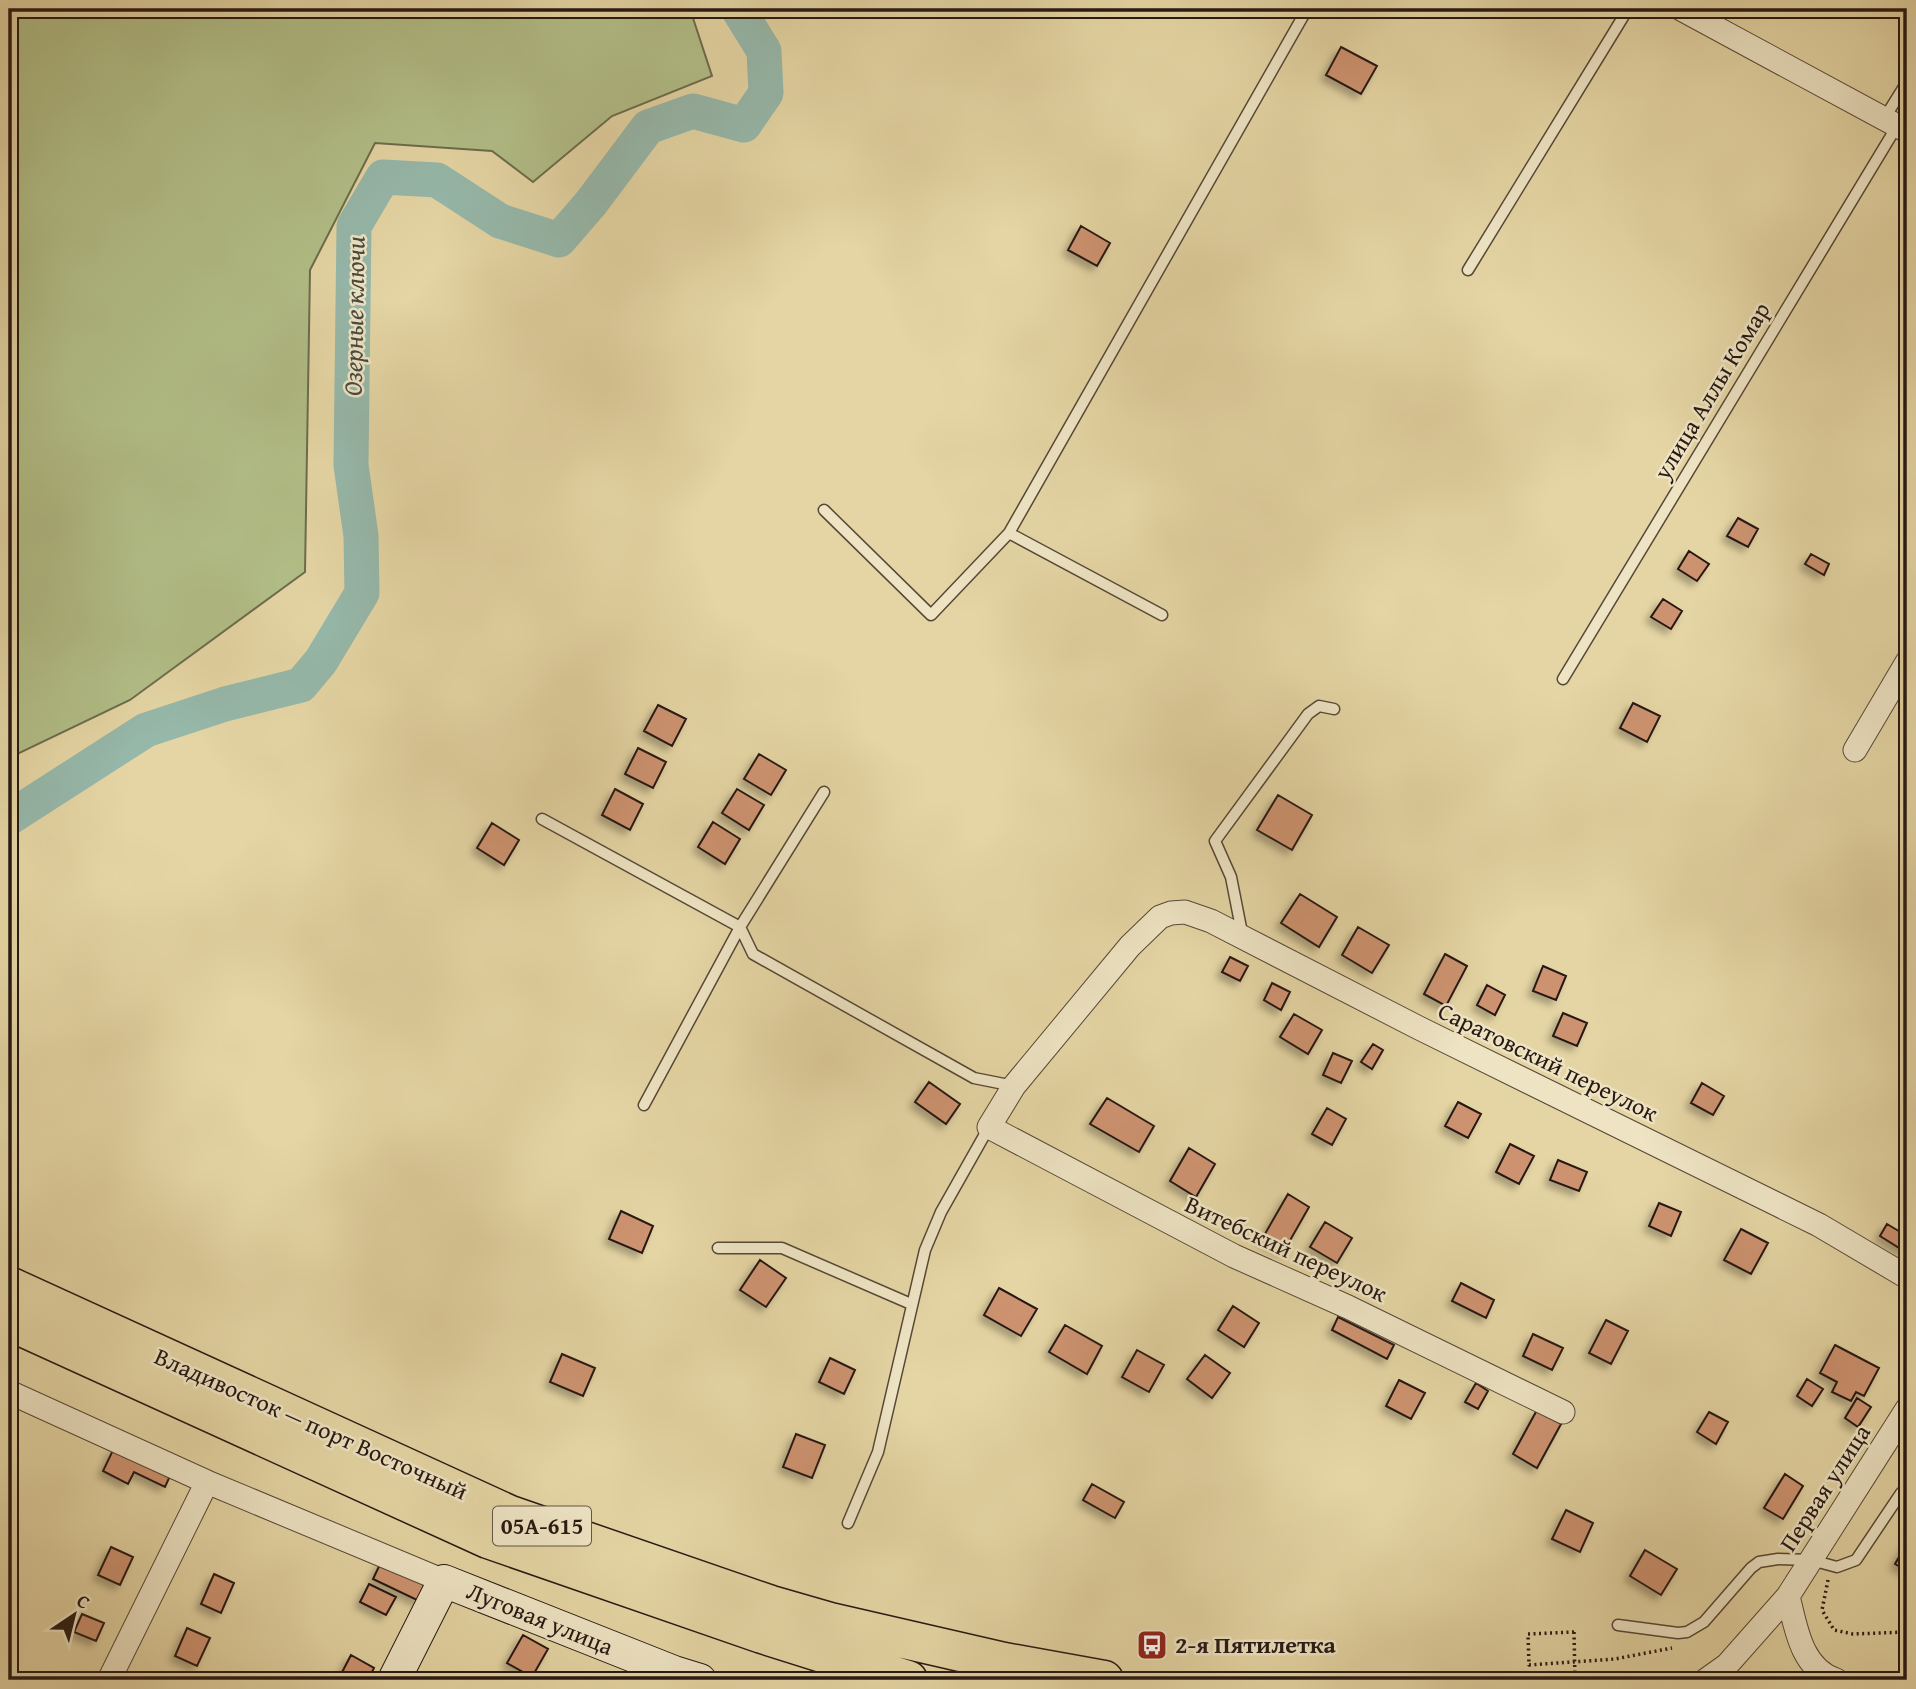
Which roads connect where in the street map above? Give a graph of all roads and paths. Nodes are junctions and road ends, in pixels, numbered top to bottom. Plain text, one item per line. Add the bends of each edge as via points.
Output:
1 (1307, 9) edge
2 (1628, 9) edge
3 (1681, 9) edge
4 (1907, 82) edge
5 (1896, 125) edge
6 (1468, 270) dead end
7 (824, 510) dead end
8 (1009, 533) junction
9 (1162, 615) dead end
10 (1907, 662) edge
11 (1563, 679) dead end
12 (1334, 709) dead end
13 (1855, 750) dead end
14 (824, 792) dead end
15 (542, 820) dead end
16 (740, 927) junction
17 (1244, 939) junction
18 (1014, 1086) junction
19 (644, 1105) dead end
20 (989, 1127) junction
21 (718, 1248) dead end
22 (1907, 1278) edge
23 (9, 1286) edge
24 (911, 1304) junction
25 (9, 1321) edge
26 (9, 1392) edge
27 (1907, 1409) edge
28 (1563, 1412) dead end
29 (207, 1482) junction
30 (1901, 1493) dead end
31 (848, 1523) dead end
32 (1811, 1560) junction
33 (444, 1581) junction
34 (1788, 1596) junction
35 (1618, 1625) dead end
36 (1528, 1634) dead end
37 (109, 1680) edge
38 (394, 1680) edge
39 (700, 1680) edge
40 (908, 1680) edge
41 (1104, 1680) edge
42 (1575, 1680) edge
43 (1706, 1680) edge
44 (1836, 1680) edge

1 - 8 lane
2 - 6 lane
3 - 5 street
4 - 5 lane, улица Аллы Комар
5 - 11 lane, улица Аллы Комар
7 - 8 lane via 931,615
8 - 9 lane
10 - 13 street
12 - 17 lane via 1319,706 1308,714 1215,841 1231,877
14 - 16 lane
15 - 16 lane
16 - 18 lane via 753,954 974,1078
16 - 19 lane
17 - 18 street, Саратовский переулок via 1198,915 1171,913 1160,918 1130,946
17 - 22 street, Саратовский переулок via 1819,1225
18 - 20 street
20 - 24 lane via 941,1212
20 - 28 street, Витебский переулок via 1234,1256
21 - 24 lane via 782,1248
23 - 41 highway, Владивосток — порт Восточный / 05А-615 via 510,1514 830,1622
24 - 31 lane via 878,1452
25 - 40 highway, Владивосток — порт Восточный / 05А-615 via 488,1539
26 - 29 street
27 - 32 street, Первая улица
29 - 33 street
29 - 37 street
30 - 32 lane via 1856,1560 1837,1567
32 - 34 street, Первая улица
32 - 35 lane via 1759,1562 1693,1630 1678,1633
33 - 38 main road, Луговая улица
33 - 39 main road, Луговая улица
34 - 43 street, Первая улица via 1727,1665
34 - 44 street via 1802,1651 1825,1676
36 - 42 path, bridge via 1574,1632

